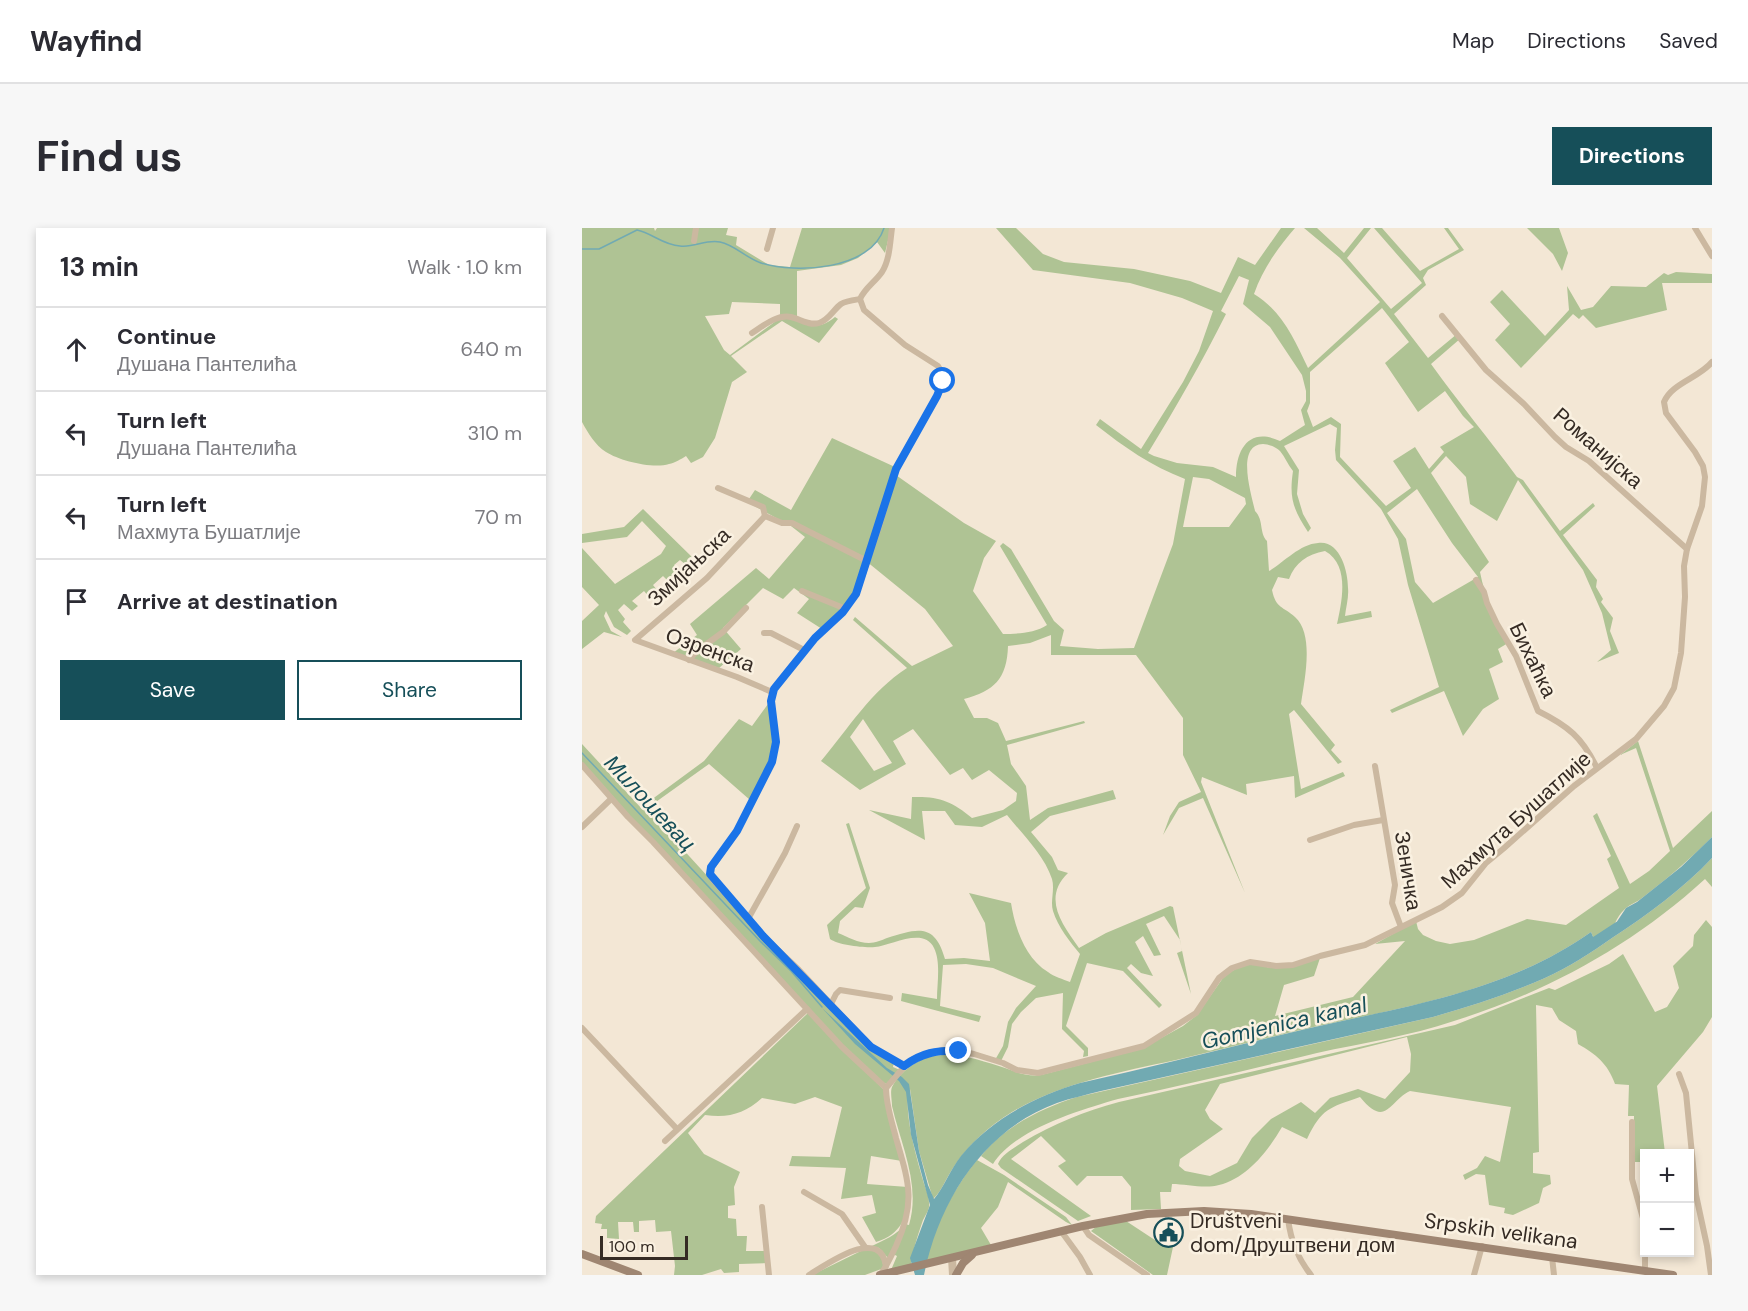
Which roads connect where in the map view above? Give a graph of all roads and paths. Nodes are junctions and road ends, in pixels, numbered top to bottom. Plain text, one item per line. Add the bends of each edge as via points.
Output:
1 (696, 228) edge
2 (773, 228) edge
3 (892, 228) edge
4 (1695, 228) edge
5 (694, 241) dead end
6 (767, 249) dead end
7 (1712, 255) edge
8 (860, 299) junction
9 (1442, 316) dead end
10 (752, 333) dead end
11 (1712, 362) edge
12 (718, 488) dead end
13 (765, 516) junction
14 (1687, 549) junction
15 (867, 561) junction
16 (1476, 580) dead end
17 (802, 591) dead end
18 (746, 608) dead end
19 (846, 609) junction
20 (764, 633) dead end
21 (635, 640) joint
22 (804, 650) junction
23 (689, 660) junction
24 (772, 692) junction
25 (582, 765) edge
26 (1376, 766) dead end
27 (1597, 768) junction
28 (611, 799) junction
29 (1383, 820) junction
30 (582, 826) edge
31 (796, 826) dead end
32 (1310, 840) dead end
33 (748, 919) junction
34 (1401, 927) junction
35 (890, 998) dead end
36 (831, 1004) junction
37 (807, 1009) junction
38 (582, 1028) edge
39 (902, 1069) junction
40 (1679, 1074) dead end
41 (888, 1085) junction
42 (1632, 1122) dead end
43 (677, 1129) junction
44 (665, 1141) dead end
45 (804, 1192) dead end
46 (762, 1207) dead end
47 (1640, 1208) edge
48 (1288, 1219) junction
49 (1083, 1226) junction
50 (1061, 1231) junction
51 (1482, 1246) junction
52 (865, 1247) junction
53 (976, 1252) junction
54 (582, 1254) edge
55 (1552, 1257) junction
56 (1645, 1257) edge
57 (952, 1258) junction
58 (939, 1261) junction
59 (888, 1270) junction
60 (1646, 1271) junction
61 (638, 1275) edge
62 (769, 1275) edge
63 (809, 1275) edge
64 (880, 1275) edge
65 (954, 1275) edge
66 (1090, 1275) edge
67 (1147, 1275) edge
68 (1311, 1275) edge
69 (1474, 1275) edge
70 (1554, 1275) edge
71 (1673, 1275) edge
72 (1711, 1275) edge

1 - 5 street
2 - 6 street
3 - 8 street via 885,266
4 - 7 street
8 - 10 street via 841,304 819,323 790,316 774,319
8 - 15 street via 864,310 905,345 938,366 944,376 896,469
9 - 14 street, Романијска via 1486,370 1555,437 1589,461
11 - 14 street, Махмута Бушатлије via 1672,391 1664,402 1666,413 1703,466 1705,477 1702,506
12 - 13 street via 762,507
13 - 15 street via 792,523
13 - 21 street, Змијањска via 707,578
14 - 27 street, Махмута Бушатлије via 1681,653 1674,688 1636,739
15 - 19 street via 856,594
16 - 27 street, Бихаћка via 1516,656 1538,711 1578,736
17 - 19 street
18 - 23 street
19 - 22 street
20 - 22 street
21 - 23 street, Озренска
22 - 24 street
23 - 24 street, Озренска
24 - 33 street via 776,742 772,762 737,831 710,870 713,880
25 - 28 street
26 - 29 street, Зеничка
27 - 34 street, Махмута Бушатлије via 1486,863 1455,900
28 - 30 street
28 - 37 street
29 - 32 street, Зеничка
29 - 34 street, Зеничка via 1395,885 1392,903
31 - 33 street
33 - 36 street
34 - 39 street, Махмута Бушатлије via 1365,945 1293,965 1250,962 1232,968 1219,978 1196,1013 1137,1049 1038,1073 942,1050 914,1059
35 - 36 street via 840,990
36 - 39 street via 871,1047
37 - 41 street via 863,1068
37 - 43 street
38 - 43 street
39 - 41 street, Махмута Бушатлије
40 - 72 street via 1686,1093 1696,1195
41 - 59 street via 891,1119 909,1198 906,1222
42 - 47 street via 1632,1179
43 - 44 street
45 - 52 street via 842,1214
46 - 62 street
48 - 49 main road, Srpskih velikana via 1190,1211
48 - 51 main road, Srpskih velikana
48 - 68 street via 1290,1238
49 - 50 main road, Srpskih velikana
49 - 67 street via 1089,1235
50 - 53 main road, Srpskih velikana
50 - 66 street
51 - 55 main road, Srpskih velikana
51 - 69 street
52 - 59 street via 885,1255
52 - 63 street
53 - 57 main road, Srpskih velikana
53 - 65 main road
54 - 61 main road
55 - 60 main road, Srpskih velikana
55 - 70 street
56 - 60 street
57 - 58 main road, Srpskih velikana
57 - 65 street
58 - 59 main road, Srpskih velikana
58 - 65 main road via 947,1264
59 - 64 main road, Srpskih velikana
60 - 71 main road, Srpskih velikana

